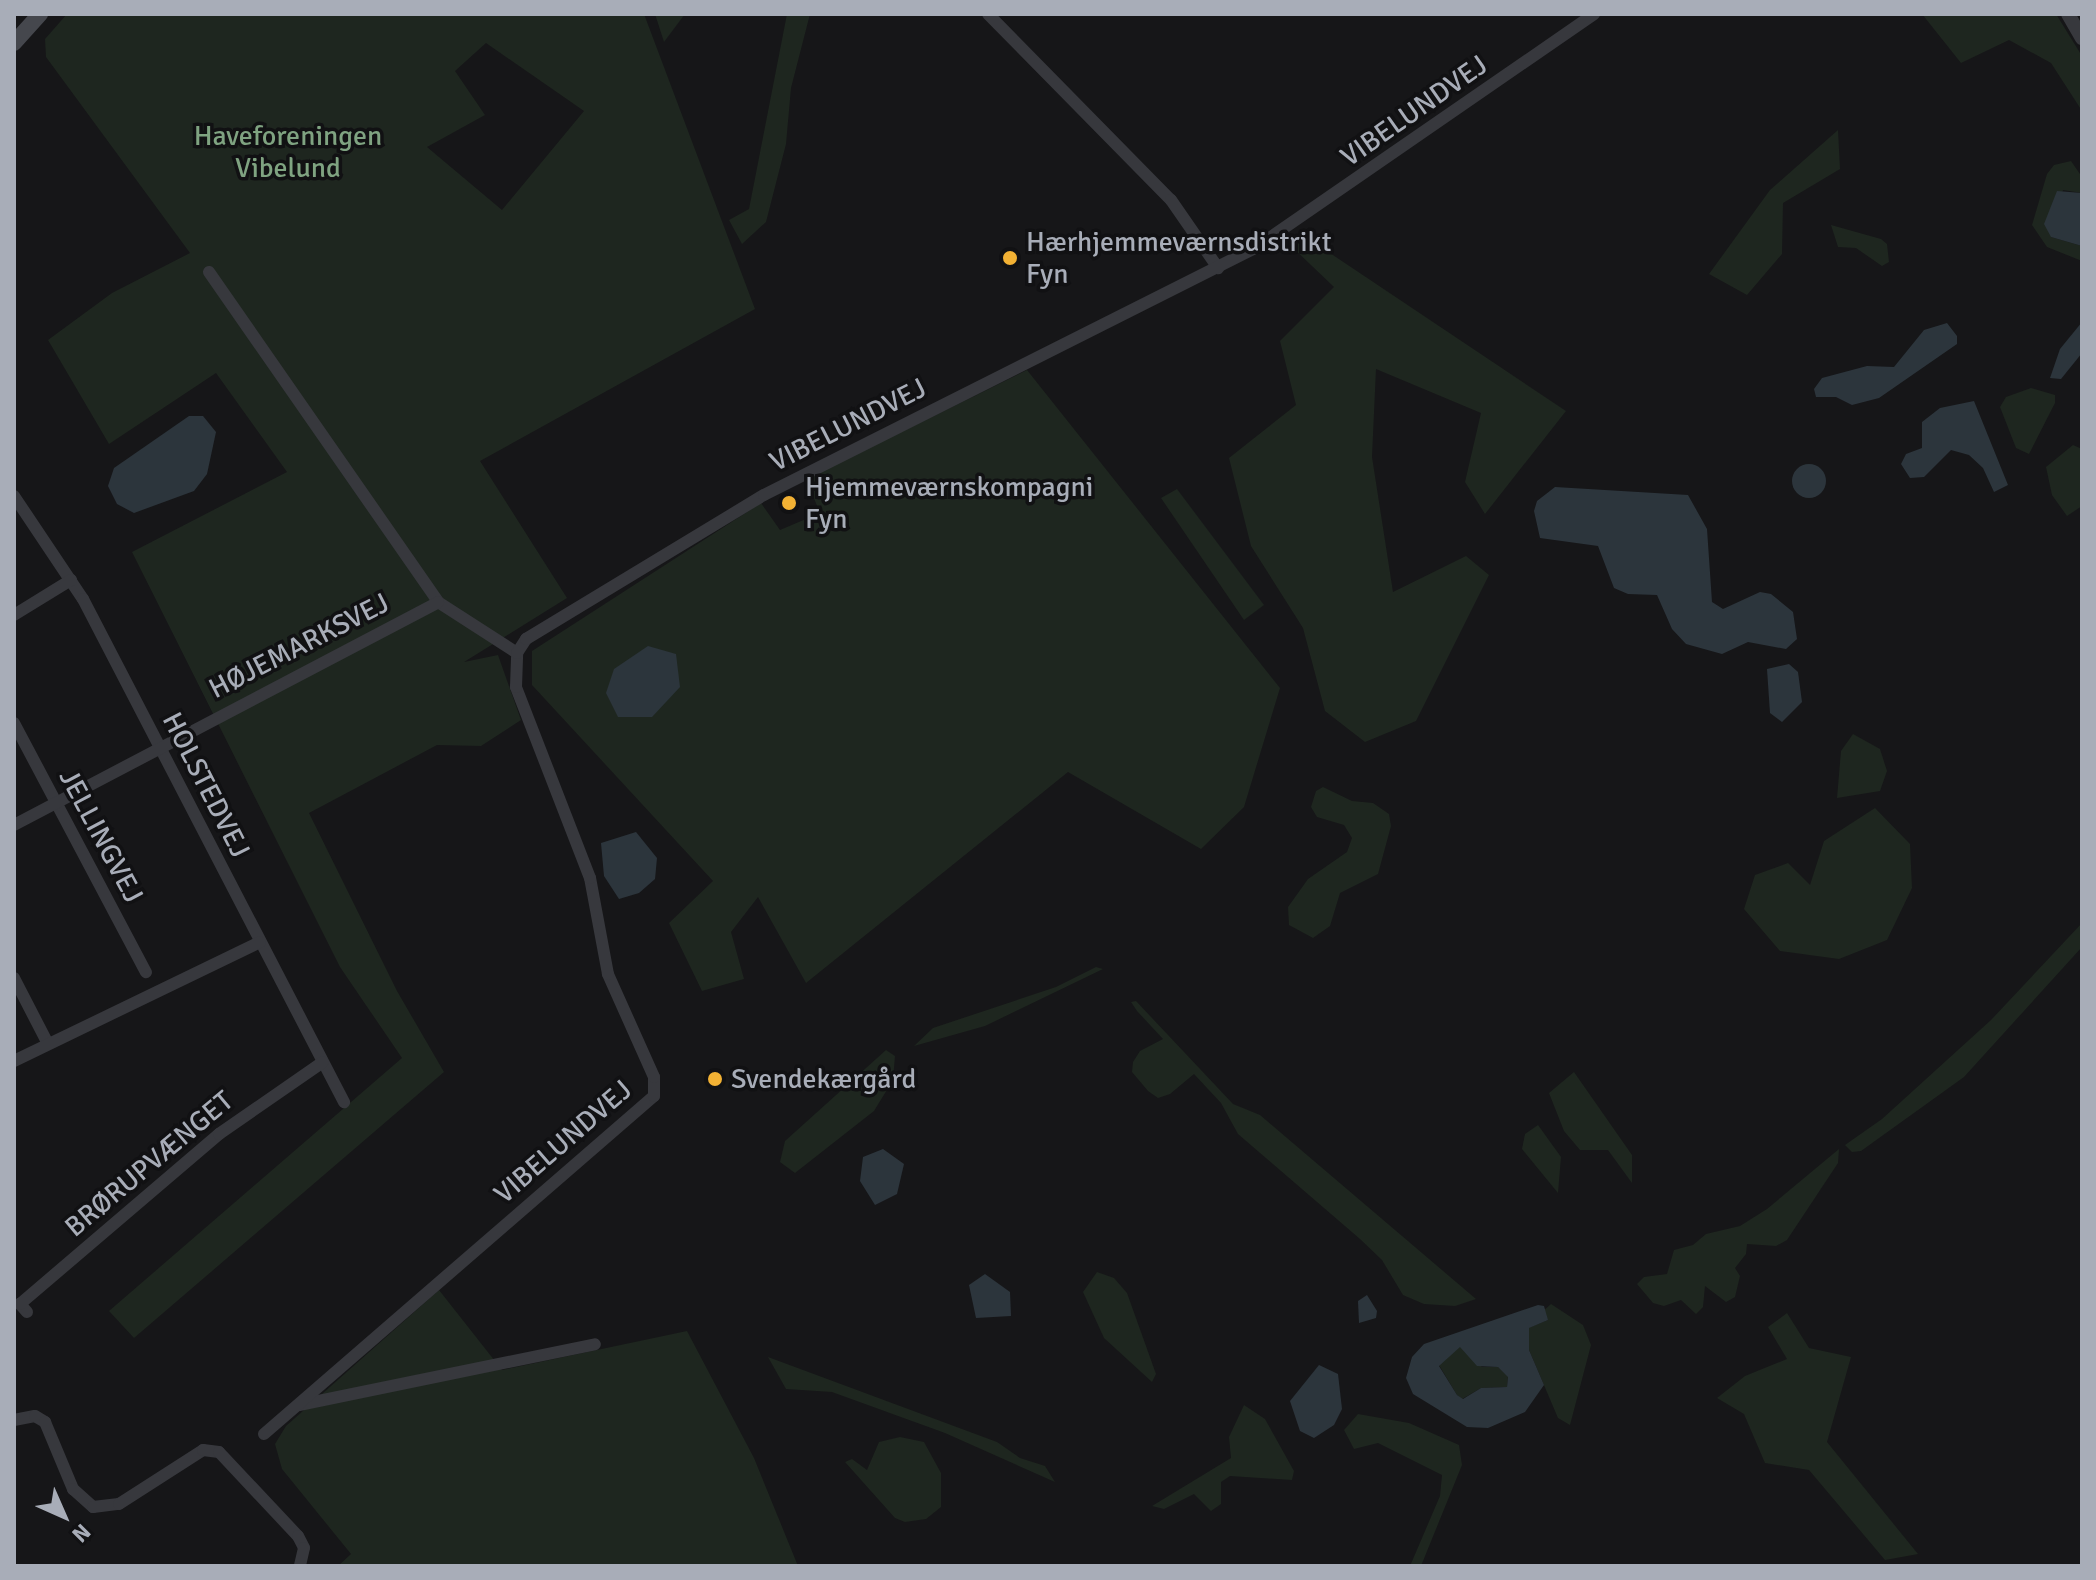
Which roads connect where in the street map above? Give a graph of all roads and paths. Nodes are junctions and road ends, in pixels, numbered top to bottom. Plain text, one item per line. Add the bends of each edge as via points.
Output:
1 (40, 14) edge
2 (988, 14) edge
3 (1594, 14) edge
4 (2068, 14) edge
5 (2082, 38) edge
6 (14, 43) edge
7 (1218, 268) junction
8 (209, 272) dead end
9 (14, 496) edge
10 (71, 580) junction
11 (438, 602) junction
12 (14, 615) edge
13 (517, 653) junction
14 (14, 723) edge
15 (159, 745) junction
16 (55, 802) junction
17 (14, 825) edge
18 (260, 942) junction
19 (146, 972) dead end
20 (14, 978) edge
21 (48, 1044) junction
22 (14, 1061) edge
23 (323, 1062) junction
24 (344, 1102) dead end
25 (27, 1312) dead end
26 (595, 1344) dead end
27 (296, 1405) junction
28 (14, 1420) edge
29 (264, 1434) dead end
30 (300, 1566) edge

1 - 6 main road
2 - 7 street via 1162,189
3 - 7 street, VIBELUNDVEJ via 1306,216
4 - 5 street
7 - 13 street, VIBELUNDVEJ via 764,495 540,627
8 - 11 street
9 - 10 street, HOLSTEDVEJ
10 - 12 street
10 - 15 street, HOLSTEDVEJ
11 - 13 street
11 - 15 street, HØJEMARKSVEJ
13 - 27 street, VIBELUNDVEJ via 516,687 590,878 608,974 654,1077 654,1096
14 - 16 street, JELLINGVEJ
15 - 16 street, HØJEMARKSVEJ
15 - 18 street, HOLSTEDVEJ
16 - 17 street, HØJEMARKSVEJ
16 - 19 street, JELLINGVEJ
18 - 21 street
18 - 23 street, HOLSTEDVEJ
20 - 21 street
21 - 22 street
23 - 24 street, HOLSTEDVEJ
23 - 25 street, BRØRUPVÆNGET via 219,1134 20,1304
26 - 27 street
27 - 29 street, VIBELUNDVEJ
28 - 30 street via 25,1416 45,1422 73,1489 93,1507 119,1504 203,1450 214,1450 298,1536 304,1548

